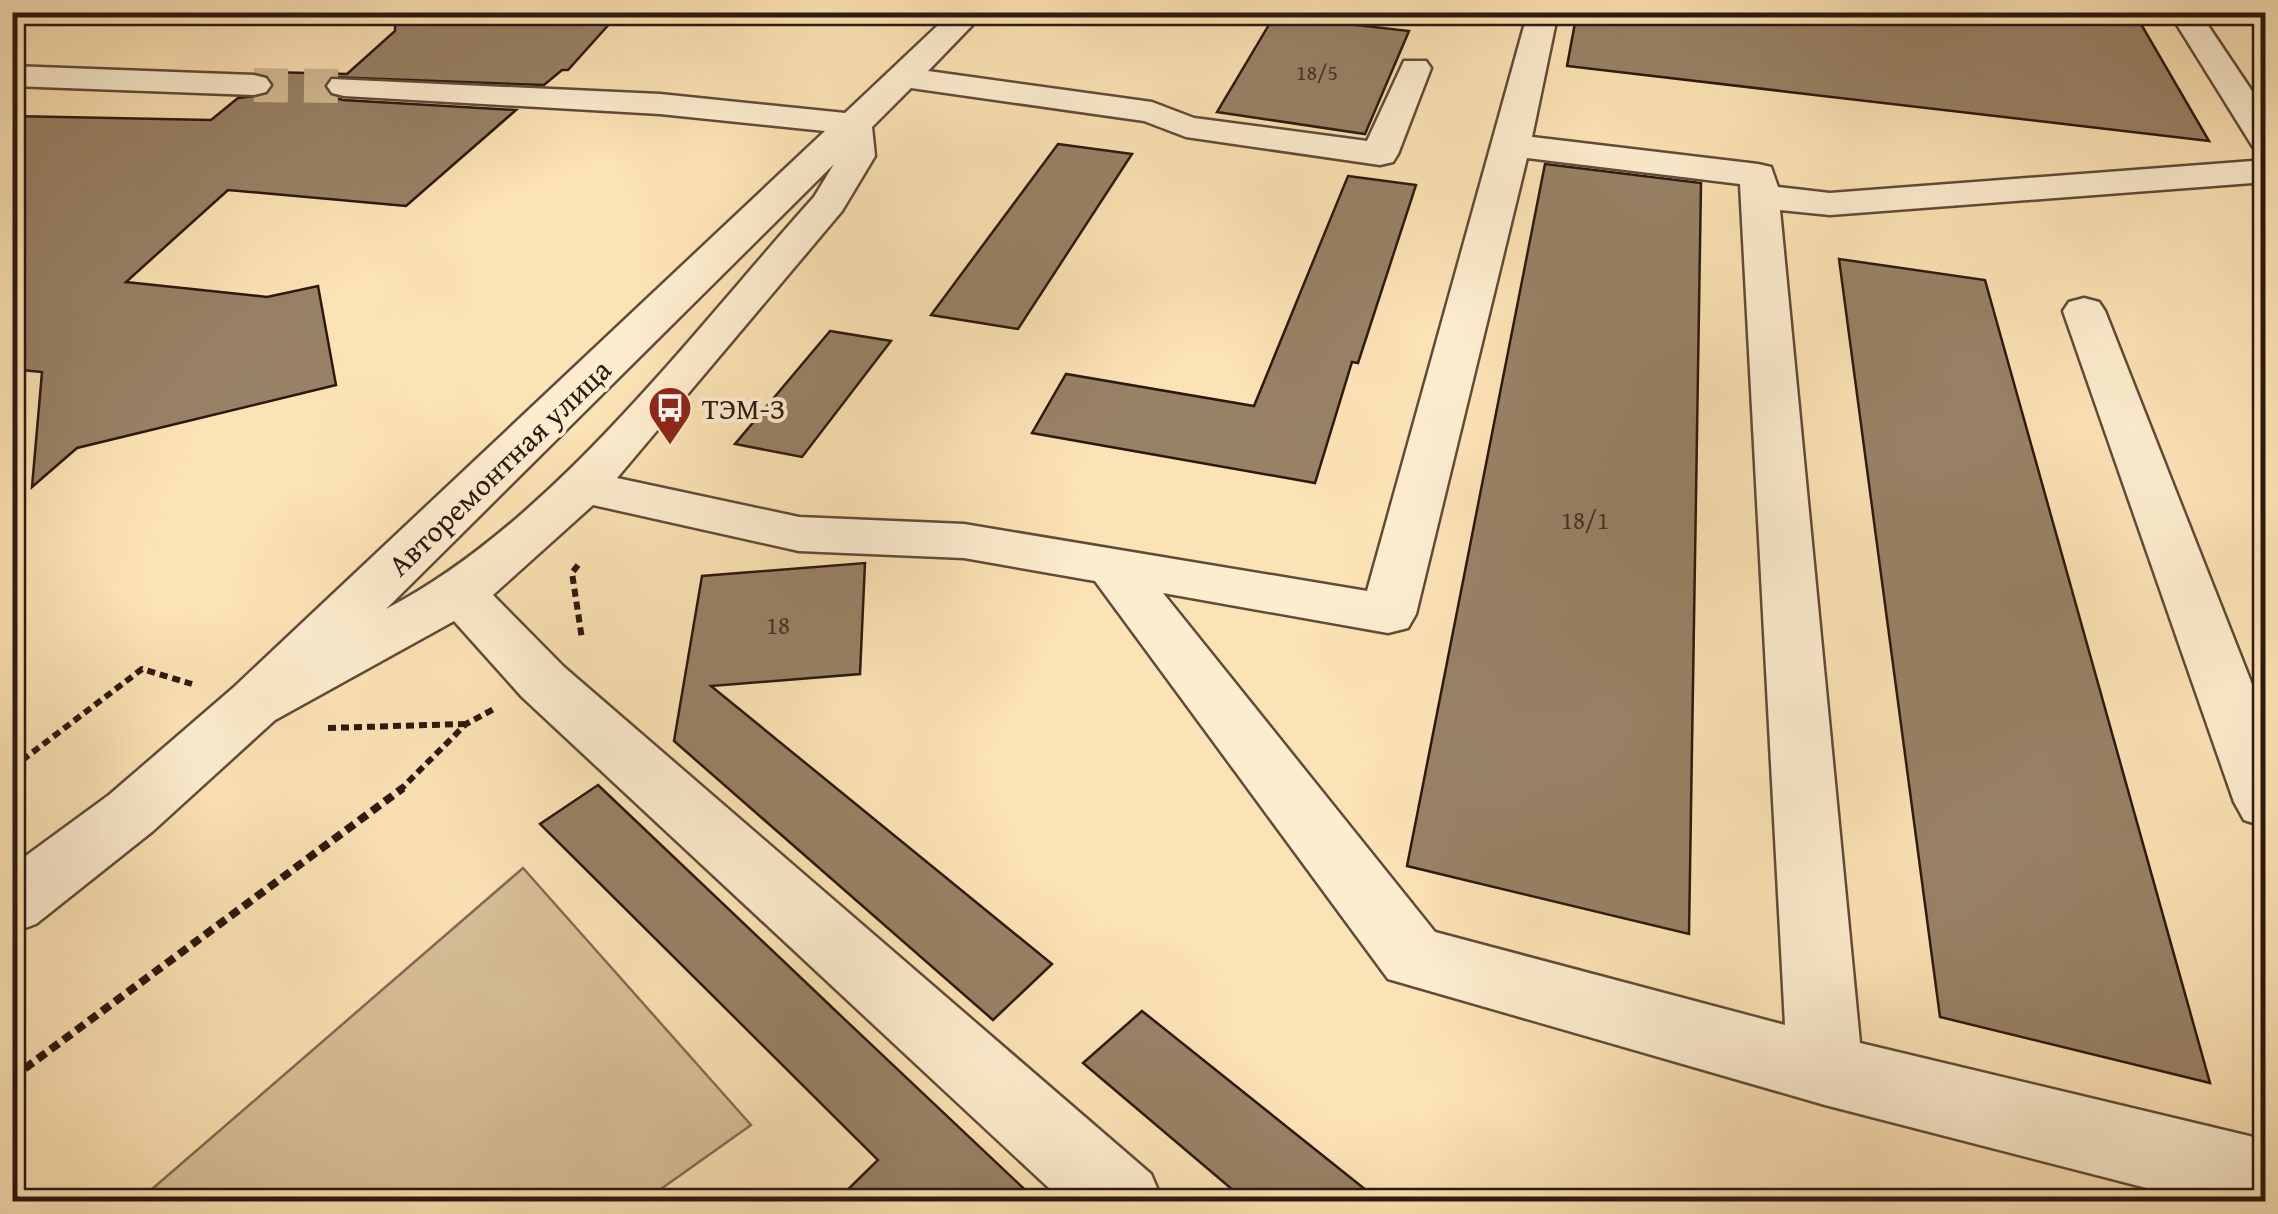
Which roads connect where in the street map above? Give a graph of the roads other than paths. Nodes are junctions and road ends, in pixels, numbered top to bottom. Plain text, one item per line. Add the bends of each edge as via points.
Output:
1 (970, 12) edge
2 (1543, 12) edge
3 (2184, 12) edge
4 (1415, 68) dead end
5 (12, 76) edge
6 (902, 77) junction
7 (254, 85) tunnel mouth
8 (344, 86) tunnel mouth
9 (854, 124) junction
10 (2266, 138) edge
11 (1512, 145) junction
12 (2266, 171) edge
13 (1759, 196) junction
14 (2084, 311) dead end
15 (607, 492) junction
16 (1112, 566) junction
17 (460, 594) junction
18 (254, 704) junction
19 (2266, 802) edge
20 (12, 904) edge
21 (1825, 1070) junction
22 (2266, 1179) edge
23 (1123, 1202) edge

1 - 6 street, Авторемонтная улица
2 - 11 street
3 - 10 street
4 - 6 street via 1380,154 1186,128 1152,112
5 - 7 street
6 - 9 street, Авторемонтная улица
8 - 9 street via 660,104
9 - 15 street via 857,156 829,203
9 - 18 street, Авторемонтная улица
11 - 13 street via 1758,174
11 - 16 street via 1388,614
12 - 13 street via 1830,204
13 - 21 street
14 - 19 street
15 - 16 street via 799,534 964,541
15 - 17 street
16 - 21 street via 1413,957
17 - 18 street
17 - 23 street via 543,682
18 - 20 street, Авторемонтная улица via 131,813
21 - 22 street

